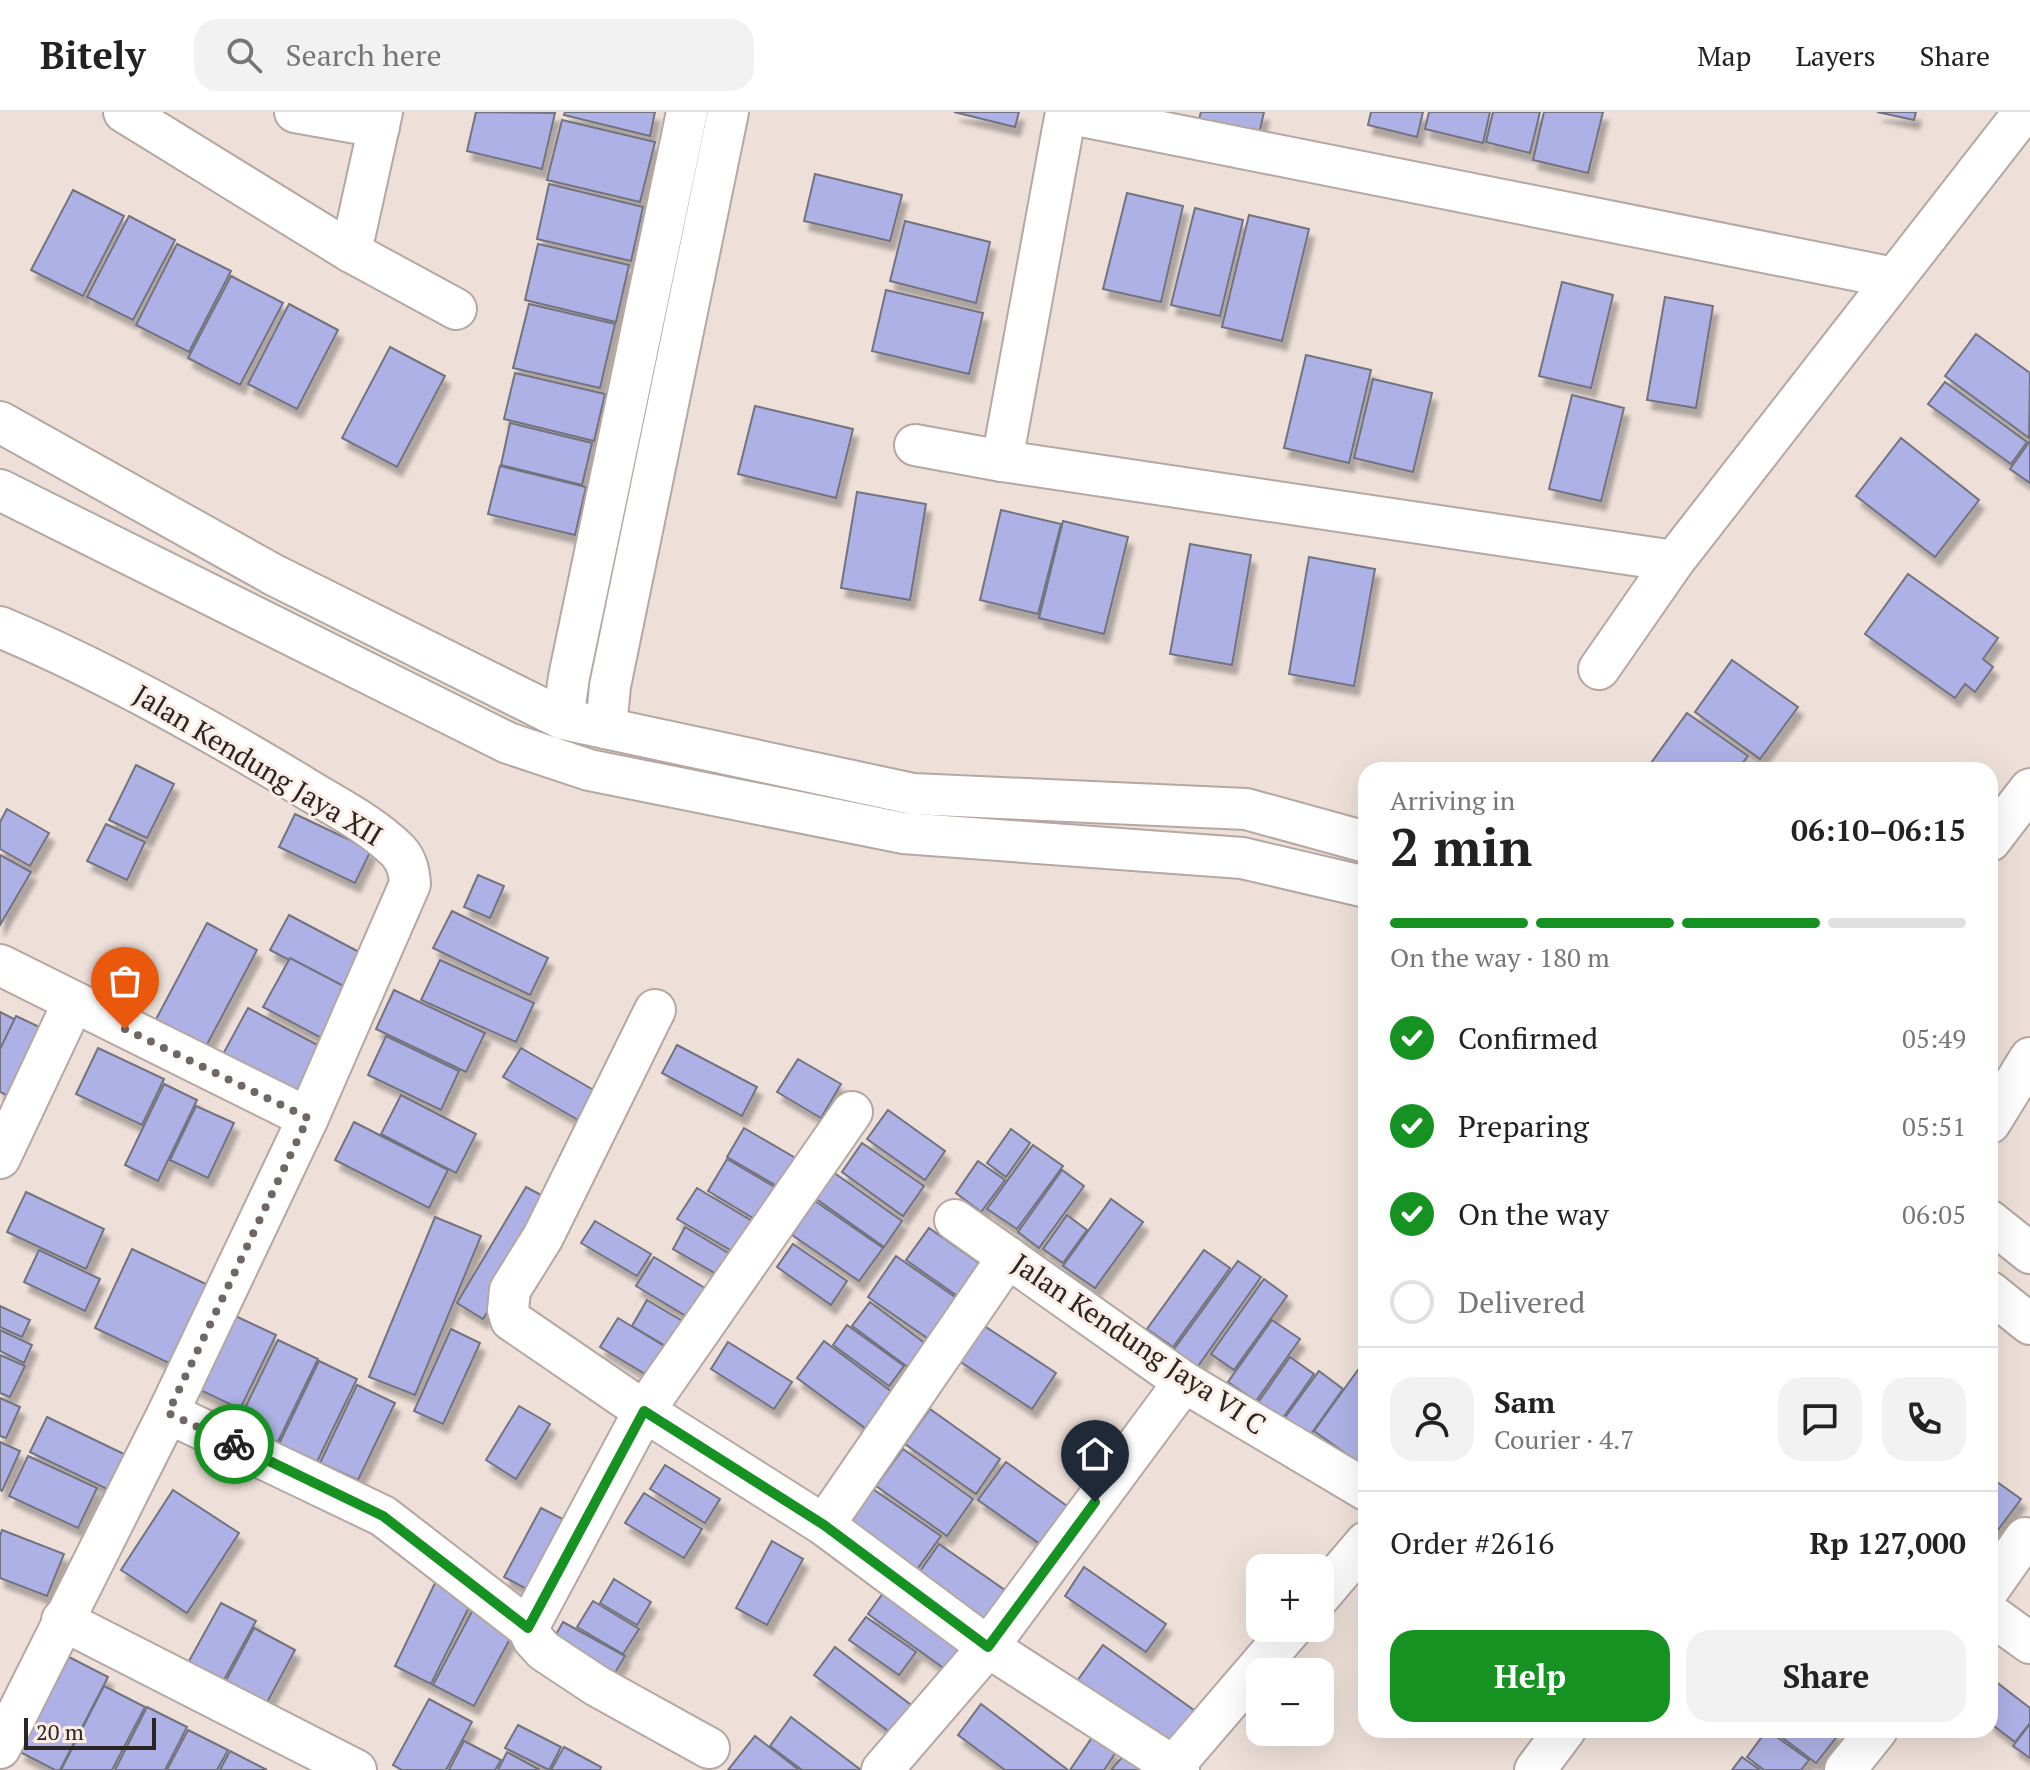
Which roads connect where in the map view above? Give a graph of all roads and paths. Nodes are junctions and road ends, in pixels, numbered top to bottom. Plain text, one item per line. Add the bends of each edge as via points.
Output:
1 (124, 112) edge
2 (295, 112) edge
3 (687, 112) edge
4 (728, 112) edge
5 (1066, 112) edge
6 (2024, 112) edge
7 (380, 120) edge
8 (351, 252) junction
9 (1894, 278) junction
10 (456, 309) dead end
11 (0, 422) edge
12 (915, 445) dead end
13 (1002, 461) junction
14 (0, 490) edge
15 (1674, 561) junction
16 (274, 575) junction
17 (244, 612) junction
18 (0, 627) edge
19 (1599, 669) dead end
20 (563, 719) junction
21 (606, 728) junction
22 (2030, 789) edge
23 (1246, 809) junction
24 (1998, 831) edge
25 (1358, 840) edge
26 (1242, 858) junction
27 (1358, 885) edge
28 (0, 965) edge
29 (73, 1003) junction
30 (655, 1010) dead end
31 (2030, 1058) edge
32 (1998, 1110) edge
33 (852, 1112) dead end
34 (308, 1118) junction
35 (0, 1158) edge
36 (955, 1220) dead end
37 (1998, 1227) edge
38 (2030, 1253) edge
39 (1008, 1257) junction
40 (1998, 1298) edge
41 (2030, 1324) edge
42 (1184, 1382) junction
43 (644, 1411) junction
44 (168, 1413) junction
45 (1358, 1485) edge
46 (824, 1525) junction
47 (2025, 1538) dead end
48 (1358, 1551) edge
49 (1998, 1577) edge
50 (1334, 1580) edge
51 (62, 1620) junction
52 (1998, 1620) edge
53 (528, 1628) junction
54 (1280, 1642) edge
55 (2030, 1643) edge
56 (988, 1647) junction
57 (1559, 1738) edge
58 (1871, 1738) edge
59 (0, 1748) edge
60 (709, 1748) dead end
61 (1174, 1769) edge
62 (356, 1770) edge
63 (882, 1770) edge
64 (1535, 1770) edge
65 (1845, 1770) edge

1 - 8 street
2 - 7 street
3 - 20 street
4 - 21 street via 610,686
5 - 9 street
5 - 13 street
6 - 9 street
7 - 8 street
8 - 10 street
9 - 15 street
11 - 16 street
12 - 13 street
13 - 15 street
14 - 17 street
15 - 19 street
16 - 17 street
16 - 20 street
17 - 26 street via 508,743 589,770 903,833
18 - 34 street, Jalan Kendung Jaya XII via 75,658 277,771 377,833 408,865 410,884
20 - 21 street
21 - 23 street via 913,794
22 - 24 street
23 - 25 street
23 - 26 street
26 - 27 street
28 - 29 street
29 - 34 street
29 - 35 street
30 - 43 street via 543,1237 510,1290 508,1310 511,1320
31 - 32 street
33 - 43 street
34 - 44 street, Jalan Kendung Jaya XII
36 - 39 street, Jalan Kendung Jaya VI C
37 - 38 street
39 - 42 street, Jalan Kendung Jaya VI C
39 - 46 street
40 - 41 street
42 - 45 street, Jalan Kendung Jaya VI C
42 - 56 street
43 - 46 street
43 - 53 street
44 - 51 street, Jalan Kendung Jaya XII
44 - 53 street via 383,1516
46 - 56 street
47 - 49 street
48 - 50 street
51 - 59 street, Jalan Kendung Jaya XII
51 - 62 street
52 - 55 street
53 - 60 street via 544,1651
54 - 61 street
56 - 61 street
56 - 63 street
57 - 64 street
58 - 65 street

